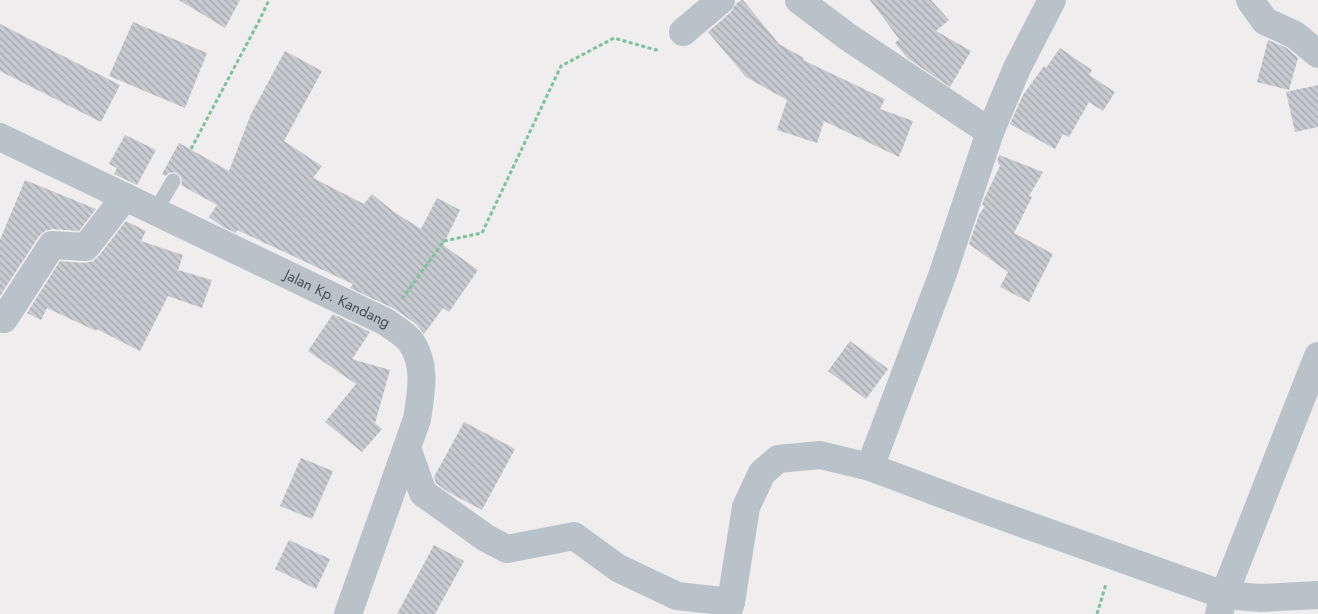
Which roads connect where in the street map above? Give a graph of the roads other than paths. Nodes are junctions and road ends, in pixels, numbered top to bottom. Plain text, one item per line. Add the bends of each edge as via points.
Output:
1 (721, 0) edge
2 (799, 0) edge
3 (1052, 0) edge
4 (1250, 0) edge
5 (682, 32) road end
6 (1318, 54) edge
7 (990, 132) junction
8 (0, 137) edge
9 (173, 181) dead end
10 (125, 197) junction
11 (155, 212) junction
12 (0, 317) edge
13 (1318, 356) edge
14 (407, 448) junction
15 (870, 466) junction
16 (1318, 595) edge
17 (1222, 604) edge
18 (729, 608) edge
19 (348, 614) edge

1 - 5 street
2 - 7 street via 848,37
3 - 7 street via 1017,68
4 - 6 street via 1265,21 1295,35
7 - 15 street via 942,276
8 - 10 street, Jalan Kp. Kandang
9 - 11 lane
10 - 11 street, Jalan Kp. Kandang
10 - 12 street via 86,247 52,245 4,319
11 - 14 street, Jalan Kp. Kandang via 386,322 410,340 420,357 422,385 417,419
13 - 17 street
14 - 18 street via 423,493 506,549 574,536 618,568 677,596
14 - 19 street, Jalan Kp. Kandang
15 - 17 street
15 - 18 street via 820,454 778,459 762,473 746,507
16 - 17 street

